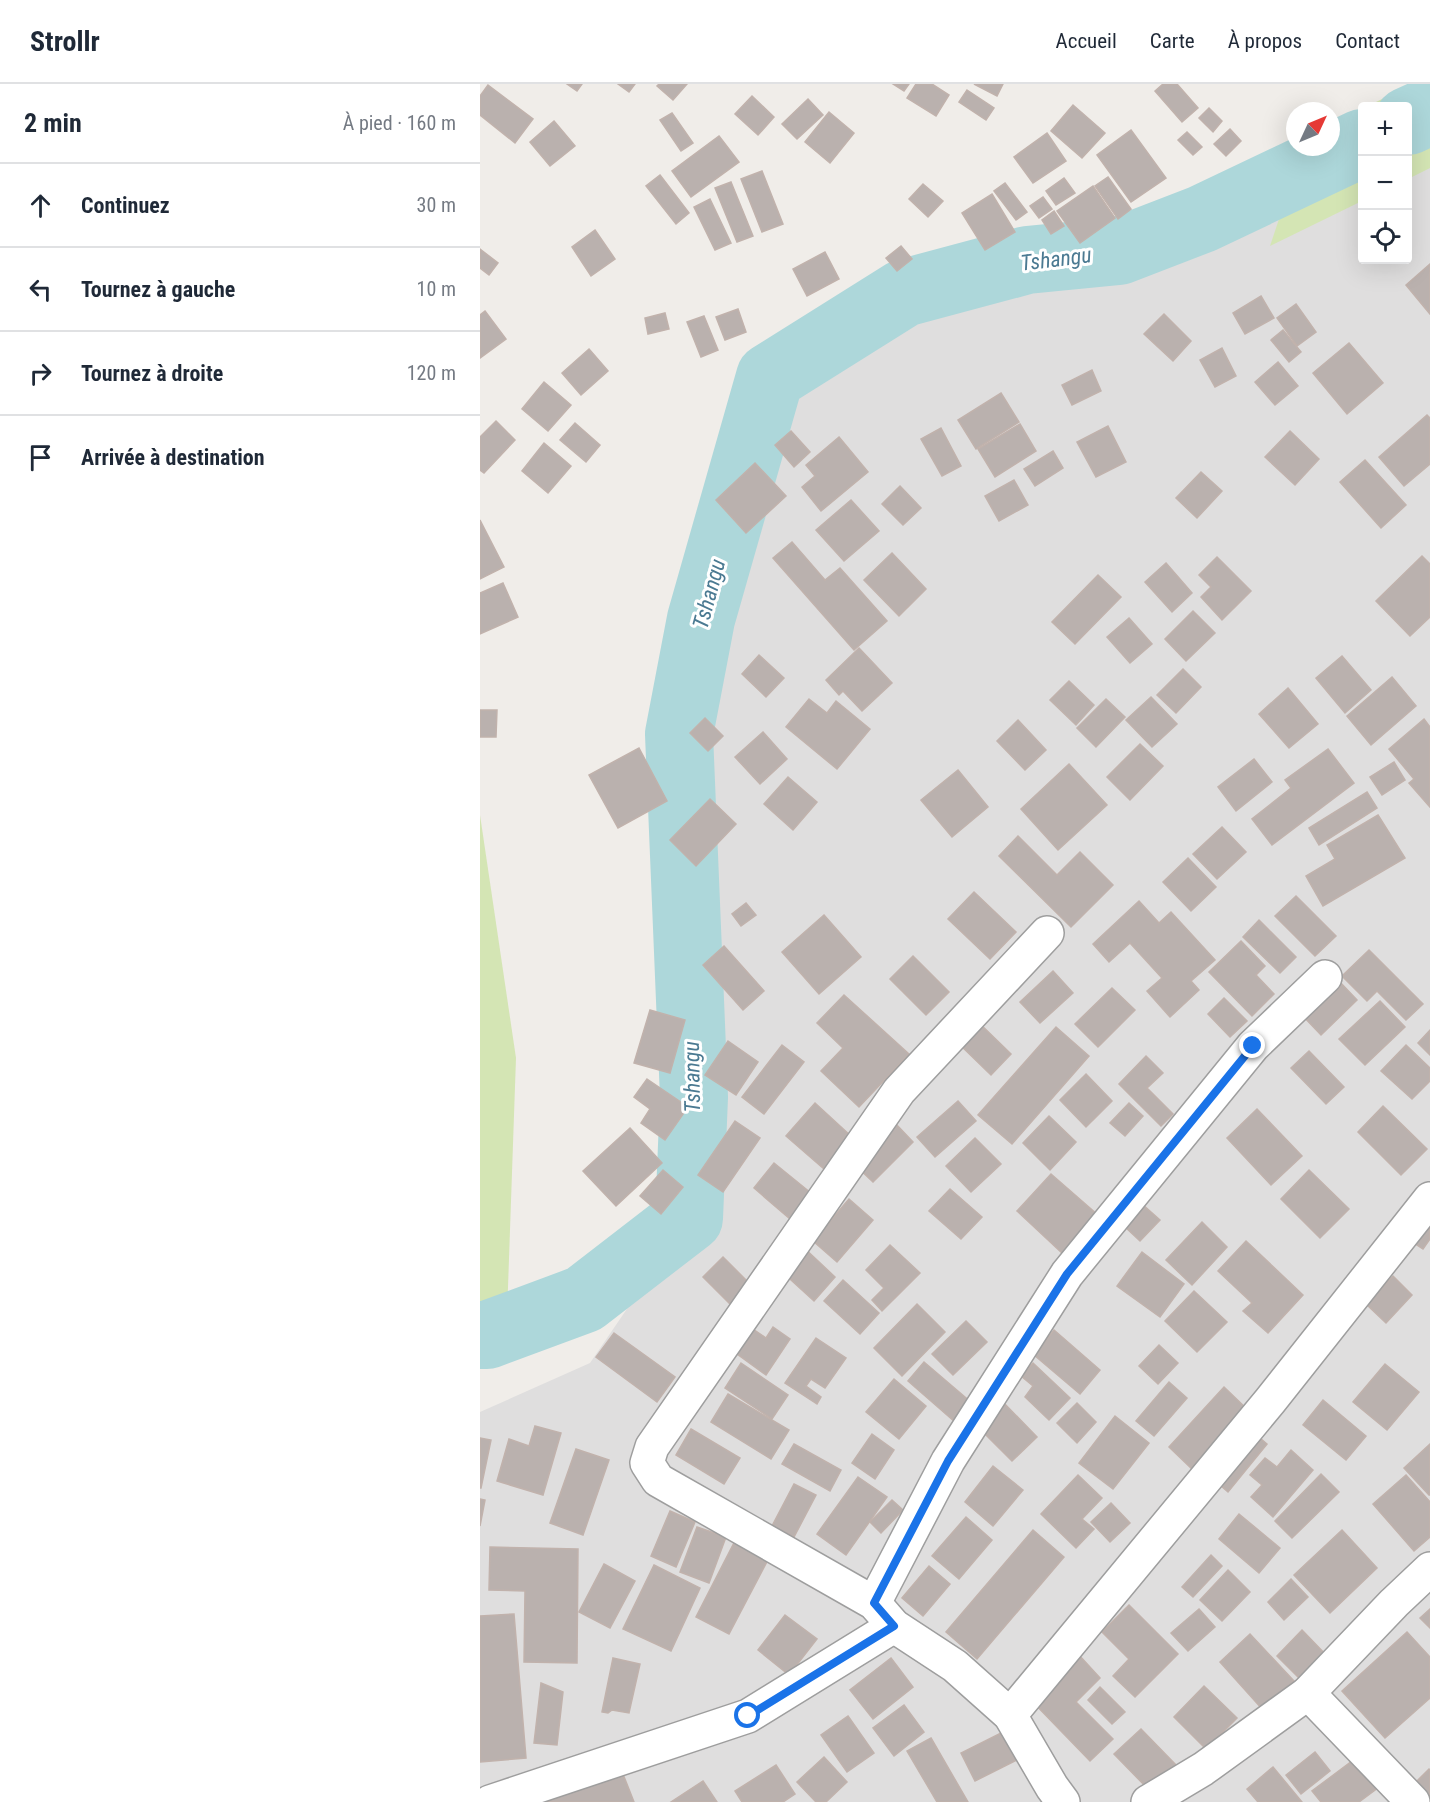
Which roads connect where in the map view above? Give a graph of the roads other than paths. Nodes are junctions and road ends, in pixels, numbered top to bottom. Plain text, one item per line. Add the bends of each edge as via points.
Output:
1 (1047, 933) dead end
2 (1324, 976) dead end
3 (1428, 1204) edge
4 (1430, 1569) edge
5 (884, 1614) junction
6 (1308, 1692) junction
7 (1010, 1715) junction
8 (490, 1802) edge
9 (1063, 1802) edge
10 (1149, 1802) edge
11 (1413, 1802) edge

1 - 5 street via 898,1091 652,1447 647,1463 658,1480
2 - 5 street via 1253,1046 1067,1274 948,1461
3 - 7 street
4 - 6 street
5 - 7 street via 955,1666
5 - 8 street via 748,1716
6 - 10 street via 1203,1769
6 - 11 street
7 - 9 street

